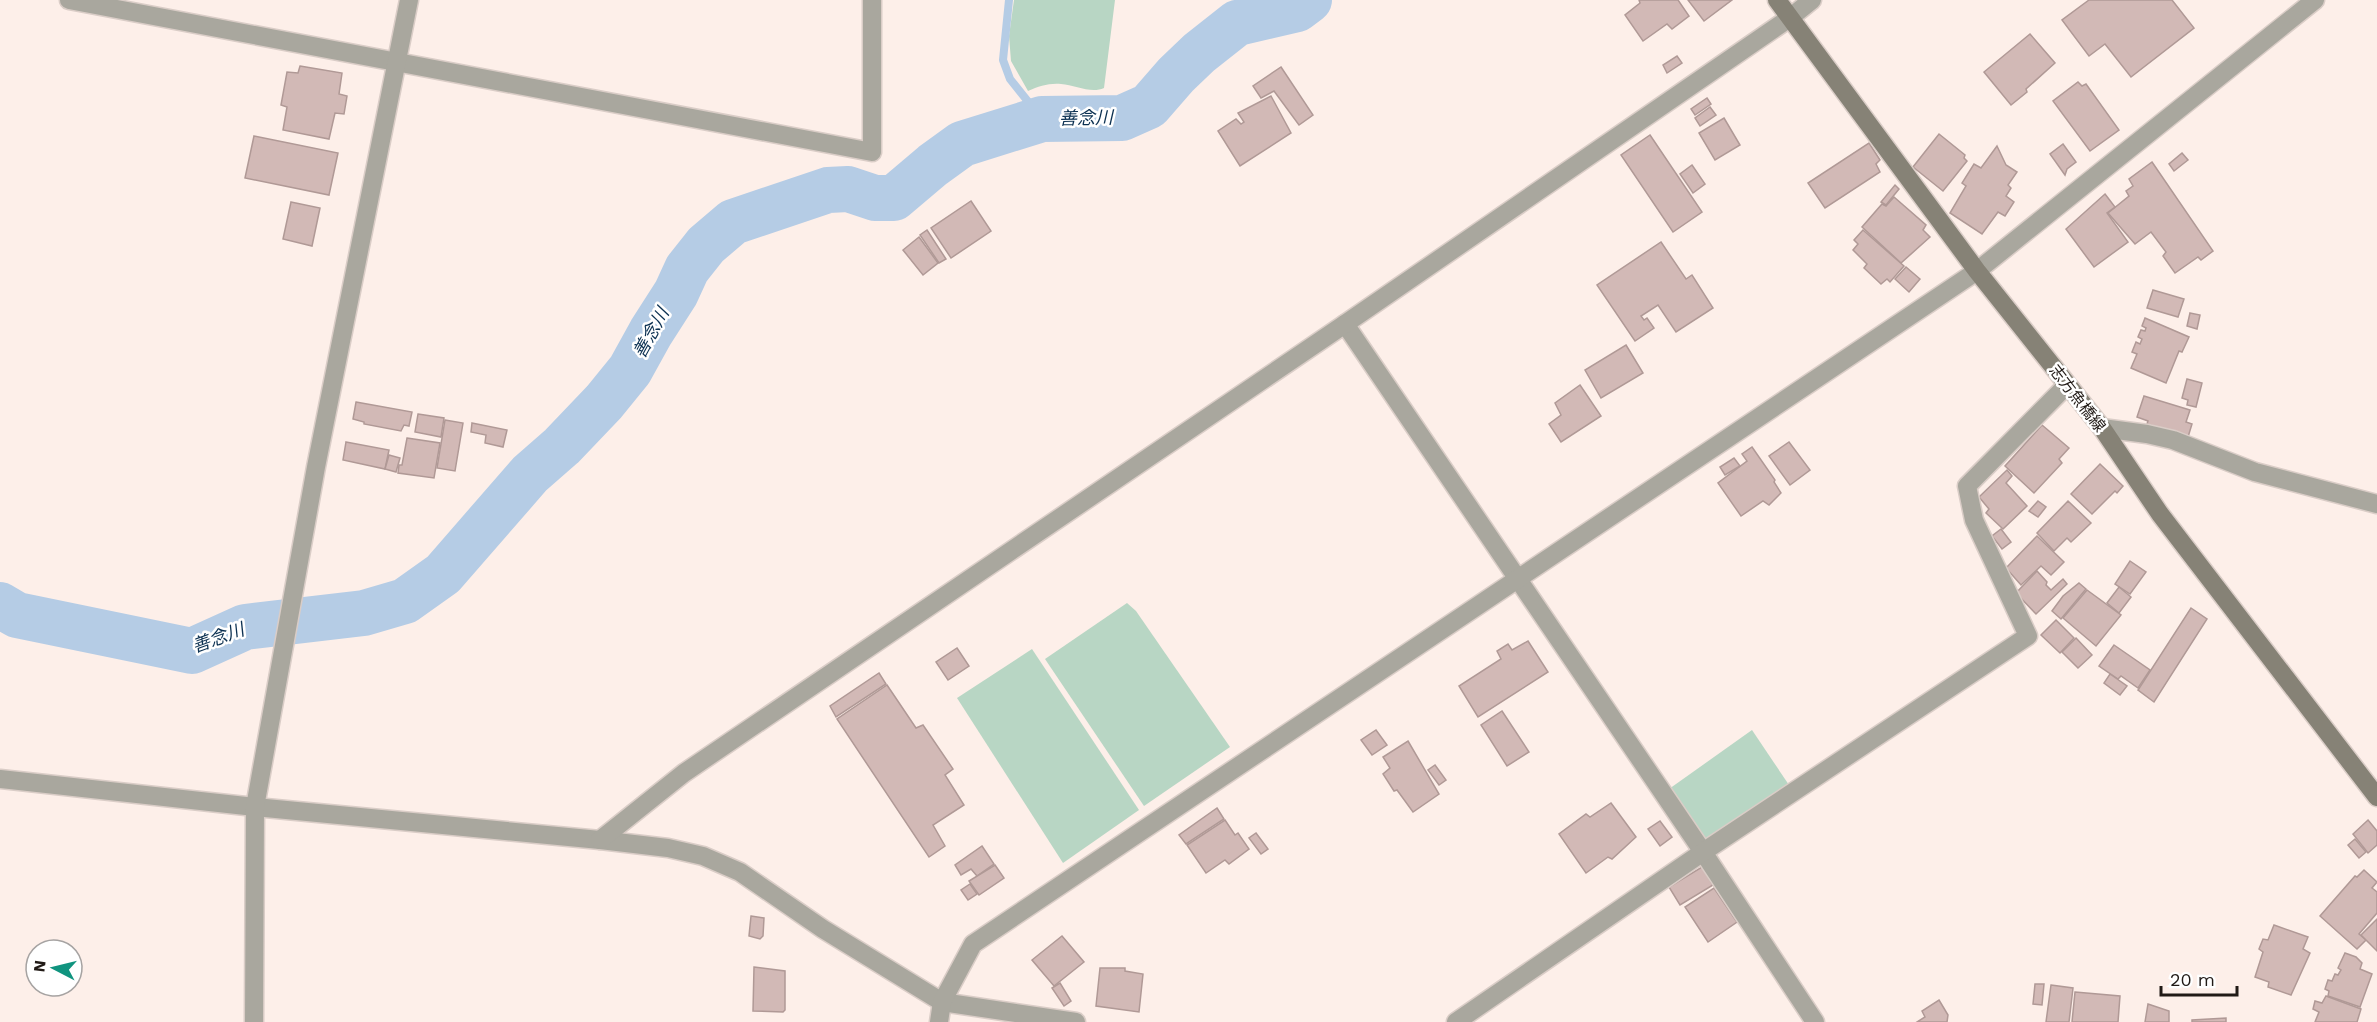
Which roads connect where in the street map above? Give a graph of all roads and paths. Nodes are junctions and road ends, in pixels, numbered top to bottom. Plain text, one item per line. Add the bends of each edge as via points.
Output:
1 (69, 0) edge
2 (409, 0) edge
3 (872, 0) edge
4 (1778, 0) edge
5 (1812, 0) edge
6 (2316, 0) edge
7 (1791, 17) junction
8 (397, 61) junction
9 (1977, 272) junction
10 (1345, 324) junction
11 (2067, 385) junction
12 (2102, 428) junction
13 (2377, 504) edge
14 (1516, 580) junction
15 (0, 779) edge
16 (2377, 797) edge
17 (255, 807) junction
18 (600, 840) junction
19 (1703, 852) junction
20 (942, 1002) junction
21 (254, 1022) edge
22 (939, 1022) edge
23 (1076, 1022) edge
24 (1456, 1022) edge
25 (1815, 1022) edge

1 - 8 street
2 - 8 street
3 - 8 street via 872,152
4 - 7 main road, 志方魚橋線
5 - 7 street
6 - 9 street
7 - 9 main road, 志方魚橋線
7 - 10 street
8 - 17 street via 293,590
9 - 11 main road, 志方魚橋線
9 - 14 street
10 - 14 street
10 - 18 street via 684,773
11 - 12 main road, 志方魚橋線
11 - 19 street via 1967,486 1974,520 2028,636
12 - 13 street via 2174,440 2255,472
12 - 16 main road, 志方魚橋線 via 2160,514
14 - 19 street
14 - 20 street via 973,944
15 - 17 street
17 - 18 street
17 - 21 street
18 - 20 street via 668,848 703,856 740,872 823,929
19 - 24 street
19 - 25 street
20 - 22 street
20 - 23 street

